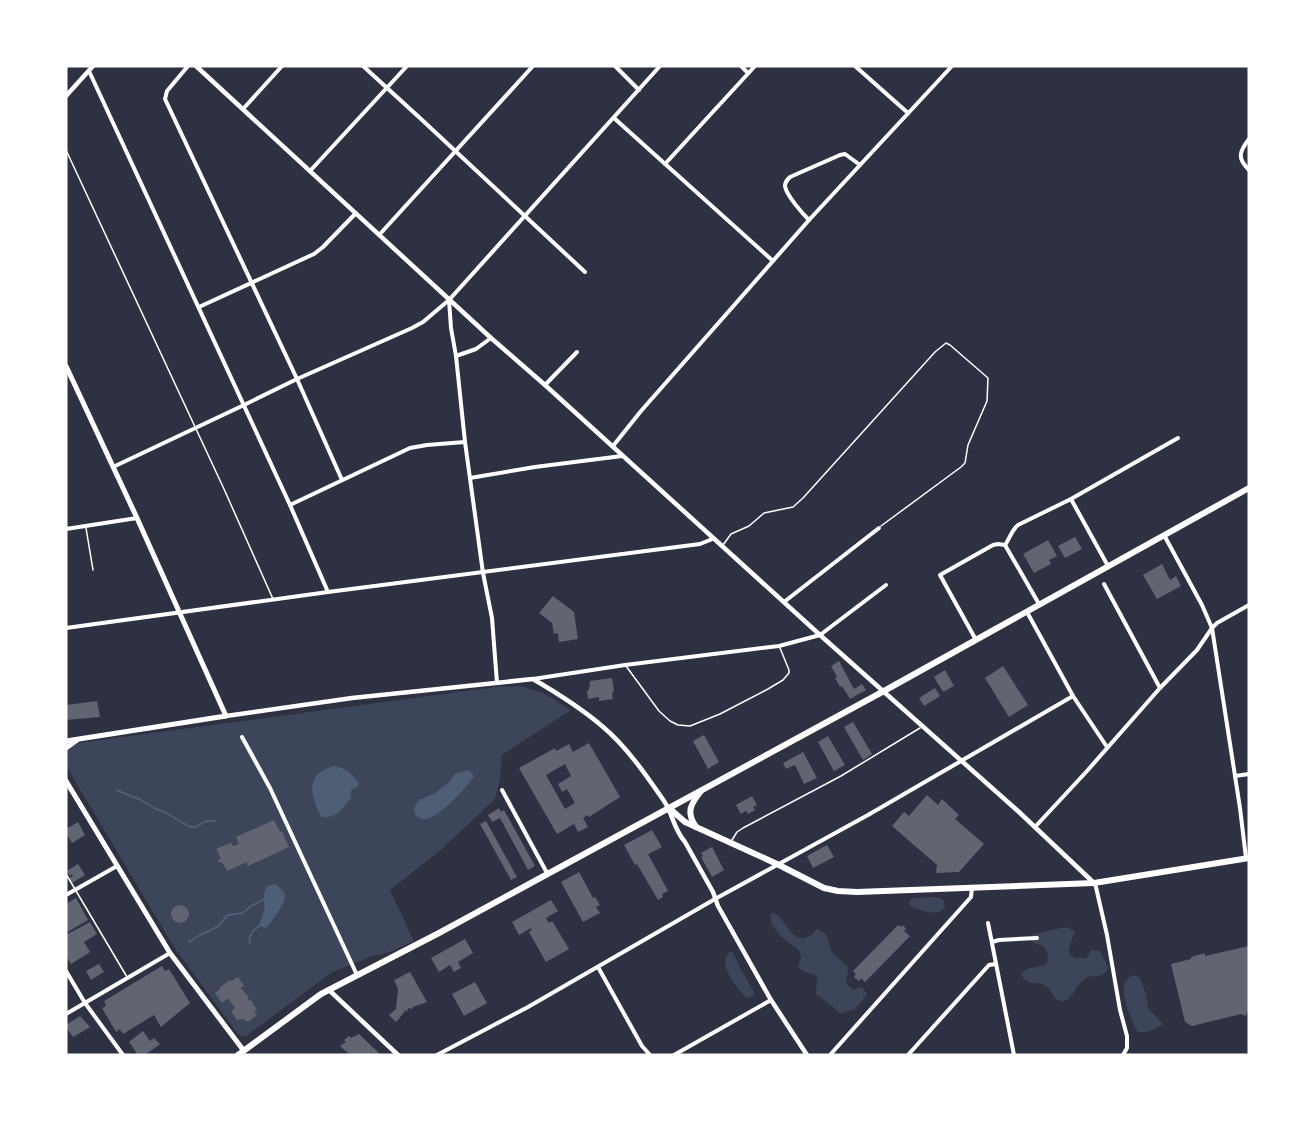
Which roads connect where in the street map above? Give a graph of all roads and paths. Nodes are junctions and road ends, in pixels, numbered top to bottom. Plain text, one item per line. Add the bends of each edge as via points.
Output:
1 (93, 66) edge
2 (188, 66) edge
3 (196, 66) edge
4 (282, 66) edge
5 (363, 66) edge
6 (407, 66) edge
7 (533, 66) edge
8 (615, 66) edge
9 (660, 66) edge
10 (741, 66) edge
11 (755, 66) edge
12 (855, 66) edge
13 (952, 66) edge
14 (89, 71) junction
15 (748, 73) junction
16 (387, 88) junction
17 (639, 90) junction
18 (66, 96) edge
19 (243, 109) junction
20 (908, 113) junction
21 (614, 118) junction
22 (1249, 139) edge
23 (66, 150) edge
24 (456, 151) junction
25 (665, 164) junction
26 (860, 165) junction
27 (1249, 170) edge
28 (310, 171) junction
29 (356, 213) junction
30 (525, 216) junction
31 (809, 220) junction
32 (380, 234) junction
33 (772, 261) junction
34 (585, 272) dead end
35 (251, 282) junction
36 (449, 300) junction
37 (199, 307) junction
38 (491, 338) junction
39 (577, 352) dead end
40 (456, 356) junction
41 (66, 366) edge
42 (297, 379) junction
43 (545, 385) junction
44 (244, 405) junction
45 (196, 428) junction
46 (1178, 438) dead end
47 (465, 442) junction
48 (613, 446) junction
49 (623, 455) junction
50 (113, 467) junction
51 (470, 478) junction
52 (342, 480) junction
53 (1249, 488) edge
54 (1071, 499) junction
55 (290, 505) junction
56 (137, 518) junction
57 (86, 527) junction
58 (879, 528) joint
59 (66, 529) edge
60 (1164, 535) junction
61 (713, 538) junction
62 (1005, 545) junction
63 (722, 546) junction
64 (1108, 566) junction
65 (93, 570) dead end
66 (483, 573) junction
67 (1104, 584) dead end
68 (886, 585) dead end
69 (328, 592) junction
70 (274, 600) junction
71 (784, 602) junction
72 (1040, 604) junction
73 (1249, 605) edge
74 (1026, 612) junction
75 (180, 613) junction
76 (66, 628) edge
77 (1212, 628) junction
78 (820, 635) junction
79 (976, 640) junction
80 (779, 646) junction
81 (625, 665) junction
82 (533, 680) junction
83 (497, 682) junction
84 (1160, 688) junction
85 (884, 691) junction
86 (1073, 696) junction
87 (226, 716) junction
88 (922, 727) junction
89 (242, 737) dead end
90 (79, 738) junction
91 (66, 741) edge
92 (1107, 747) junction
93 (66, 748) edge
94 (961, 762) junction
95 (1249, 774) edge
96 (1235, 776) junction
97 (66, 781) edge
98 (502, 790) dead end
99 (700, 791) junction
100 (669, 808) junction
101 (1035, 826) junction
102 (696, 828) junction
103 (730, 843) junction
104 (1248, 858) edge
105 (777, 864) junction
106 (117, 866) junction
107 (548, 873) junction
108 (66, 874) edge
109 (1094, 883) junction
110 (972, 887) junction
111 (75, 890) junction
112 (66, 895) edge
113 (716, 899) junction
114 (988, 923) dead end
115 (1036, 938) dead end
116 (992, 942) junction
117 (170, 953) junction
118 (996, 964) junction
119 (598, 967) junction
120 (66, 970) edge
121 (357, 975) junction
122 (127, 978) junction
123 (329, 990) junction
124 (771, 1000) junction
125 (85, 1003) junction
126 (66, 1014) edge
127 (241, 1053) edge
128 (123, 1055) edge
129 (398, 1055) edge
130 (437, 1055) edge
131 (650, 1055) edge
132 (674, 1055) edge
133 (807, 1055) edge
134 (830, 1055) edge
135 (908, 1055) edge
136 (1014, 1055) edge
137 (1123, 1055) edge

1 - 14 street
2 - 35 street via 165,99
3 - 19 street
4 - 19 street
5 - 16 street
6 - 16 street
7 - 24 street
8 - 17 street
9 - 17 street
10 - 15 street
11 - 15 street
12 - 20 street
13 - 20 street
14 - 18 street
14 - 37 street
15 - 25 street
16 - 24 street
16 - 28 street
17 - 21 street
19 - 28 street
20 - 26 street
21 - 25 street
21 - 30 street
22 - 27 street via 1240,153 1242,164
23 - 45 lane
24 - 30 street
24 - 32 street
25 - 33 street
26 - 31 street
26 - 31 street via 845,154 790,177 785,187
28 - 29 street
29 - 32 street
29 - 35 street via 314,254
30 - 34 street
30 - 36 street
31 - 33 street
32 - 36 street
33 - 48 street
35 - 37 street
35 - 42 street
36 - 38 street
36 - 40 street
36 - 42 street via 412,328
37 - 44 street
38 - 40 street
38 - 43 street
39 - 43 street
40 - 47 street
41 - 50 main road
42 - 44 street
42 - 52 street
43 - 48 street
44 - 45 street
44 - 55 street
45 - 50 street
45 - 70 lane
46 - 54 street
47 - 51 street
47 - 52 street via 410,448
48 - 49 street
49 - 51 street
49 - 61 street
50 - 56 main road
51 - 66 street
52 - 55 street
53 - 60 main road
54 - 62 street via 1018,525
54 - 64 street
55 - 69 street
56 - 57 street
56 - 75 main road
57 - 59 street
57 - 65 lane
58 - 63 lane via 965,463 968,445 987,401 988,378 946,343 803,498 793,507 764,513 731,534
58 - 71 street
60 - 64 main road
60 - 77 street
61 - 63 street
61 - 66 street via 700,544
62 - 72 street
62 - 79 street via 993,545 940,575
63 - 71 street
64 - 72 main road
66 - 69 street
66 - 83 street via 492,618
67 - 84 street
68 - 78 street
69 - 70 street
70 - 75 street
71 - 78 street
72 - 74 main road
73 - 77 street
74 - 79 main road
74 - 86 street
75 - 76 street
75 - 87 main road
77 - 84 street via 1197,650
77 - 96 street
78 - 80 street
78 - 85 street
79 - 85 main road
80 - 81 street
80 - 81 lane via 789,670 783,680 690,726 678,725 664,716
81 - 82 street
82 - 83 street
82 - 100 street via 603,726
83 - 87 street
84 - 92 street
85 - 88 street
85 - 99 main road
86 - 92 street
86 - 94 street
87 - 90 main road
88 - 94 street
88 - 103 lane via 841,776 744,827
89 - 121 street
90 - 91 main road
90 - 93 main road
92 - 101 street
94 - 101 street
94 - 105 street
95 - 96 street
96 - 104 street
97 - 106 main road
98 - 107 street
99 - 100 main road
99 - 102 main road via 690,809
100 - 102 main road
100 - 107 main road
100 - 113 street via 680,837
101 - 109 street
102 - 103 main road
103 - 105 main road
104 - 109 main road
105 - 110 main road via 838,891
105 - 113 street
106 - 111 street
106 - 117 main road
107 - 121 main road
108 - 111 lane
109 - 110 main road
109 - 137 street via 1126,1036
110 - 134 street via 971,897
111 - 112 street
111 - 122 lane
113 - 119 street
113 - 124 street
114 - 116 street
115 - 116 street
116 - 118 street
117 - 122 street
117 - 127 main road
118 - 135 street via 989,965
118 - 136 street
119 - 130 street
119 - 131 street
120 - 125 street
121 - 123 main road
122 - 125 street
123 - 127 main road
123 - 129 street
124 - 132 street
124 - 133 street
125 - 126 street
125 - 128 street

